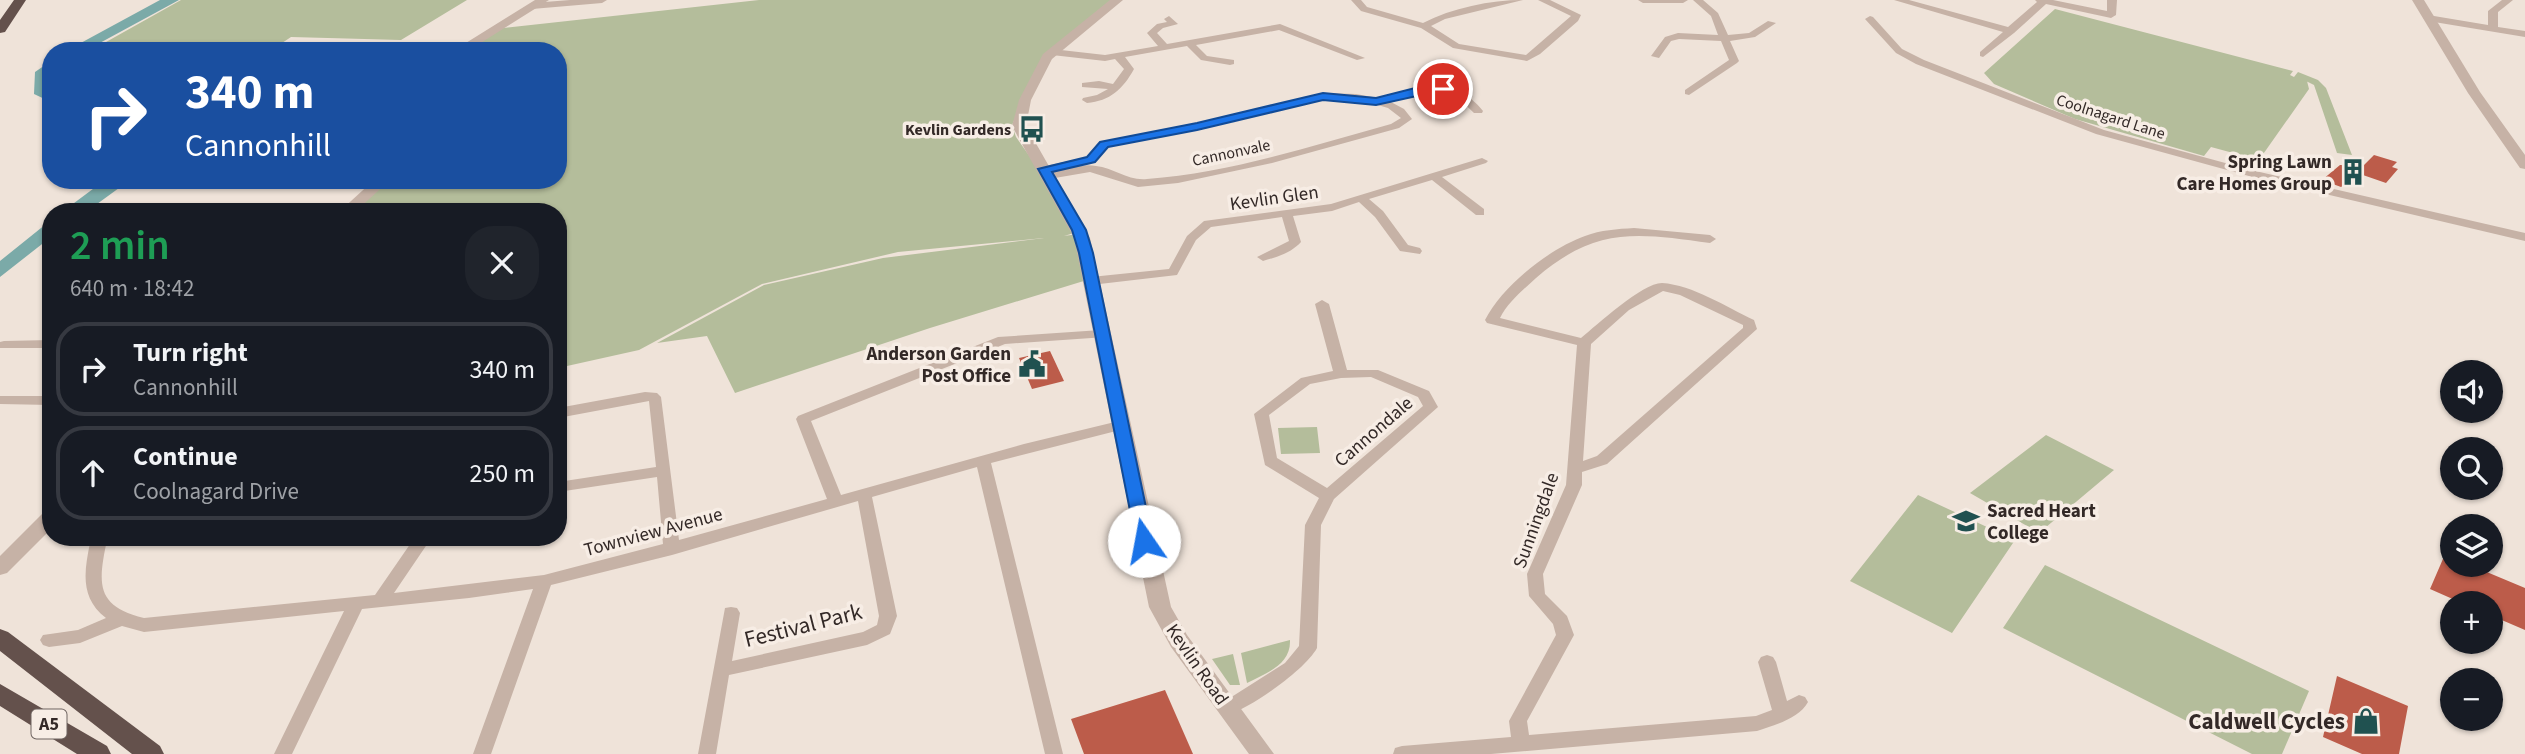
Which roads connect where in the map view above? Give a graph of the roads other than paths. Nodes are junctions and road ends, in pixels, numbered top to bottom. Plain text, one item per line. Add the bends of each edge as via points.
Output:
1 (20, 0) edge
2 (602, 0) edge
3 (1117, 0) edge
4 (1356, 0) edge
5 (1457, 0) edge
6 (1518, 0) edge
7 (1544, 0) edge
8 (1643, 0) edge
9 (1683, 0) edge
10 (1698, 0) edge
11 (1899, 0) edge
12 (2042, 0) edge
13 (2112, 0) edge
14 (2418, 0) edge
15 (2508, 0) edge
16 (538, 3) edge
17 (1471, 11) junction
18 (2428, 18) junction
19 (1169, 19) dead end
20 (1870, 19) dead end
21 (1771, 23) dead end
22 (1424, 26) junction
23 (0, 29) edge
24 (2493, 29) junction
25 (2011, 31) junction
26 (2525, 34) edge
27 (1723, 36) junction
28 (474, 42) edge
29 (1189, 43) junction
30 (1973, 46) dead end
31 (1164, 47) junction
32 (1052, 52) junction
33 (1118, 56) junction
34 (1656, 56) dead end
35 (1360, 58) dead end
36 (1215, 60) junction
37 (1230, 62) dead end
38 (1210, 71) dead end
39 (1115, 88) junction
40 (1689, 92) dead end
41 (1376, 102) junction
42 (1478, 111) dead end
43 (1482, 161) dead end
44 (2525, 165) edge
45 (1046, 173) junction
46 (1435, 177) junction
47 (373, 189) edge
48 (1362, 198) junction
49 (356, 203) edge
50 (1287, 214) junction
51 (1483, 214) dead end
52 (2525, 237) edge
53 (1710, 239) dead end
54 (1406, 251) dead end
55 (1261, 259) dead end
56 (1091, 281) junction
57 (1322, 304) dead end
58 (1101, 334) junction
59 (1584, 343) junction
60 (42, 344) edge
61 (4, 345) dead end
62 (1341, 374) junction
63 (0, 400) edge
64 (42, 401) edge
65 (567, 410) edge
66 (1119, 426) junction
67 (983, 460) junction
68 (1575, 469) junction
69 (663, 471) junction
70 (567, 486) edge
71 (864, 494) junction
72 (1328, 496) junction
73 (836, 502) junction
74 (42, 530) edge
75 (98, 546) edge
76 (418, 546) edge
77 (671, 549) junction
78 (0, 568) edge
79 (544, 581) junction
80 (380, 601) junction
81 (356, 604) junction
82 (731, 613) dead end
83 (119, 620) junction
84 (0, 638) edge
85 (49, 640) dead end
86 (1767, 662) dead end
87 (721, 670) junction
88 (0, 694) edge
89 (1228, 708) junction
90 (1521, 744) junction
91 (98, 754) edge
92 (151, 754) edge
93 (283, 754) edge
94 (482, 754) edge
95 (707, 754) edge
96 (1054, 754) edge
97 (1262, 754) edge
98 (1402, 754) edge

1 - 23 highway
2 - 16 street
3 - 32 street, Kevlin Road
4 - 22 street via 1374,13
5 - 17 street
6 - 17 street
7 - 22 street via 1576,19 1548,39 1533,57 1456,46
8 - 9 street
10 - 27 street via 1715,15
11 - 25 street
12 - 13 street via 2110,15
12 - 25 street
14 - 18 street
15 - 24 street via 2493,11
16 - 28 street
17 - 22 street
18 - 24 street
18 - 44 street
19 - 31 street via 1174,24 1152,33
20 - 52 street, Coolnagard Lane via 1899,51 1920,62 2074,123 2225,167
21 - 27 street via 1754,34
24 - 26 street
25 - 30 street via 1986,52
27 - 34 street via 1678,36 1668,39
27 - 40 street via 1734,61
29 - 31 street
29 - 35 street via 1280,27
29 - 36 street via 1204,58
31 - 33 street
32 - 33 street via 1089,58
32 - 45 street, Kevlin Road via 1025,100 1019,126
33 - 39 street via 1129,69
36 - 37 street
36 - 38 street via 1205,66
39 - 39 street via 1099,84 1084,97 1105,97
41 - 42 street via 1443,89 1472,103
41 - 45 street via 1323,96 1104,144 1091,160
41 - 45 street, Cannonvale via 1407,119 1275,160 1210,174 1126,183 1097,169
43 - 46 street, Kevlin Glen
45 - 56 street, Kevlin Road via 1079,230
46 - 48 street, Kevlin Glen
46 - 51 street
47 - 49 street
48 - 50 street, Kevlin Glen
48 - 54 street
50 - 55 street via 1295,242
50 - 56 street, Kevlin Glen via 1201,227 1186,242 1173,272
53 - 59 street via 1643,231 1585,238 1533,273 1497,307 1492,320
56 - 58 street, Kevlin Road
57 - 62 street
58 - 66 street, Kevlin Road
58 - 73 street via 1003,340 803,419
59 - 68 street, Sunningdale
59 - 68 street via 1624,307 1661,287 1684,292 1749,323 1750,329 1602,460
60 - 61 street
62 - 72 street, Cannondale via 1306,381 1261,414 1270,461
62 - 72 street, Cannondale via 1374,373 1424,394 1431,407
63 - 64 street
65 - 69 street via 652,396
66 - 67 street, Townview Avenue
66 - 89 street, Kevlin Road via 1160,607 1170,629
67 - 71 street, Townview Avenue
67 - 96 street
68 - 90 street, Sunningdale via 1574,485 1535,574 1537,596 1561,621 1564,635 1518,721
69 - 70 street
69 - 77 street
71 - 73 street, Townview Avenue
71 - 87 street, Festival Park via 888,617 884,629 867,638
72 - 89 street, Cannondale via 1313,525 1308,648 1291,668
73 - 77 street, Townview Avenue
74 - 78 street
75 - 83 street via 92,572 94,592 104,611
76 - 80 street
77 - 79 street, Townview Avenue
79 - 80 street, Townview Avenue
79 - 94 street
80 - 81 street, Townview Avenue
81 - 83 street, Townview Avenue via 144,625
81 - 93 street
82 - 87 street, Festival Park
83 - 85 street via 80,636
84 - 92 highway
86 - 90 street via 1778,703 1791,707 1757,723
87 - 95 street, Festival Park
88 - 91 highway, A5
89 - 97 street, Kevlin Road
90 - 98 street

